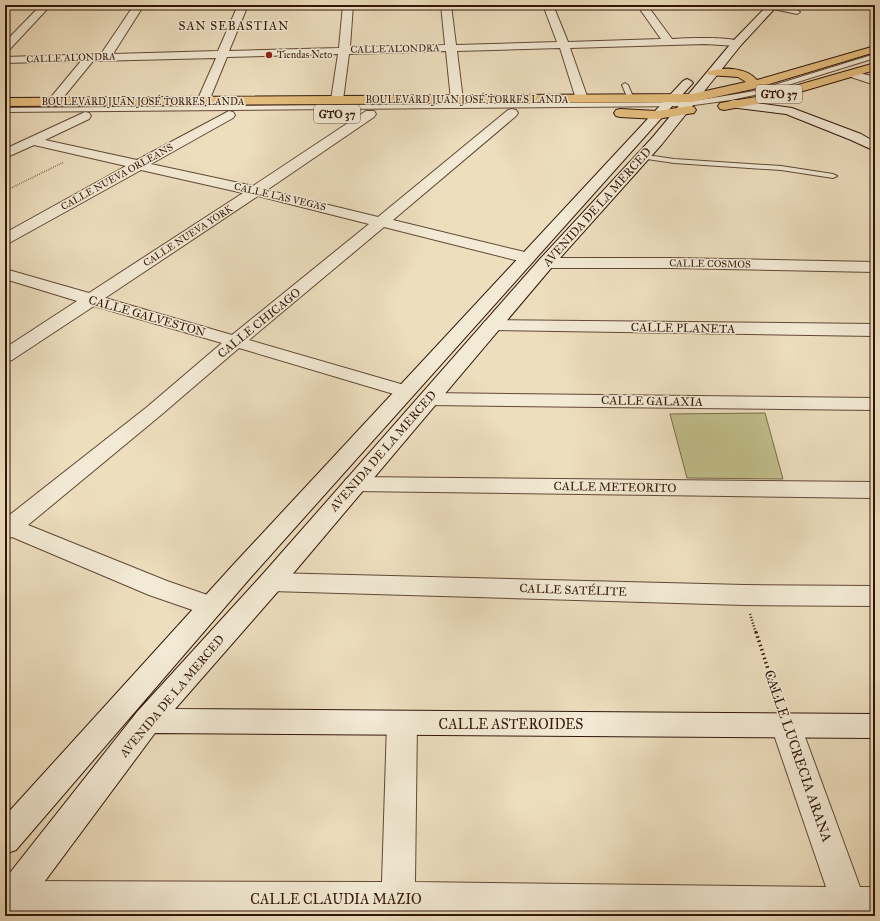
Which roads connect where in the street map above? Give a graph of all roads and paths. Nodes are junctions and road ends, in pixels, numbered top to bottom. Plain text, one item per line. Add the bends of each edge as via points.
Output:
1 (46, 5) edge
2 (139, 5) edge
3 (243, 5) edge
4 (348, 5) edge
5 (446, 5) edge
6 (548, 5) edge
7 (642, 5) edge
8 (755, 5) edge
9 (772, 6) edge
10 (796, 12) dead end
11 (746, 16) dead end
12 (731, 31) dead end
13 (721, 41) junction
14 (669, 42) junction
15 (737, 43) junction
16 (563, 45) junction
17 (5, 48) edge
18 (451, 48) junction
19 (875, 49) edge
20 (344, 51) junction
21 (223, 54) junction
22 (711, 54) dead end
23 (875, 56) edge
24 (90, 58) junction
25 (105, 58) junction
26 (5, 60) edge
27 (875, 66) edge
28 (696, 72) dead end
29 (713, 73) junction
30 (852, 74) junction
31 (875, 81) edge
32 (625, 85) dead end
33 (749, 86) junction
34 (787, 92) junction
35 (582, 99) junction
36 (631, 99) junction
37 (337, 100) junction
38 (457, 100) junction
39 (203, 101) junction
40 (5, 102) edge
41 (53, 102) junction
42 (687, 104) junction
43 (734, 104) junction
44 (373, 107) junction
45 (405, 107) junction
46 (5, 110) edge
47 (661, 111) junction
48 (788, 111) junction
49 (512, 113) junction
50 (229, 115) junction
51 (5, 116) edge
52 (85, 116) junction
53 (32, 141) junction
54 (875, 147) edge
55 (82, 153) junction
56 (5, 154) edge
57 (643, 156) junction
58 (138, 166) junction
59 (833, 176) dead end
60 (255, 191) junction
61 (5, 192) edge
62 (382, 221) junction
63 (5, 239) edge
64 (536, 260) junction
65 (875, 267) edge
66 (5, 274) edge
67 (92, 299) junction
68 (492, 325) junction
69 (875, 330) edge
70 (235, 342) junction
71 (5, 356) edge
72 (404, 391) junction
73 (429, 399) junction
74 (875, 404) edge
75 (354, 484) junction
76 (875, 490) edge
77 (7, 527) edge
78 (271, 582) junction
79 (744, 595) junction
80 (875, 596) edge
81 (210, 606) junction
82 (147, 721) junction
83 (402, 723) junction
84 (786, 726) junction
85 (875, 726) edge
86 (5, 839) edge
87 (9, 902) edge
88 (398, 907) edge
89 (859, 908) edge

1 - 17 street
2 - 25 street
3 - 21 street
4 - 20 street
5 - 18 street
6 - 16 street
7 - 14 street
8 - 11 street
9 - 10 lane
9 - 15 street, AVENIDA DE LA MERCED
12 - 13 street
13 - 14 street, CALLE ALONDRA
13 - 15 street, CALLE ALONDRA
13 - 22 street
14 - 16 street, CALLE ALONDRA
15 - 29 street, AVENIDA DE LA MERCED
16 - 18 street, CALLE ALONDRA
16 - 35 street
18 - 20 street, CALLE ALONDRA
18 - 38 street
19 - 33 main road, BOULEVARD JUAN JOSÉ TORRES LANDA / GTO 37
20 - 21 street, CALLE ALONDRA
20 - 37 street
21 - 25 street, CALLE ALONDRA
21 - 39 street
23 - 42 lane via 756,93
24 - 25 street, CALLE ALONDRA
24 - 26 street, CALLE ALONDRA
24 - 41 street
27 - 30 main road, BOULEVARD JUAN JOSÉ TORRES LANDA / GTO 37
28 - 47 street, AVENIDA DE LA MERCED
29 - 33 main road via 742,74 752,82
29 - 42 street, AVENIDA DE LA MERCED
30 - 31 street
30 - 34 main road, BOULEVARD JUAN JOSÉ TORRES LANDA / GTO 37
32 - 36 lane
33 - 42 main road, BOULEVARD JUAN JOSÉ TORRES LANDA / GTO 37
34 - 43 main road, BOULEVARD JUAN JOSÉ TORRES LANDA / GTO 37
34 - 48 street via 782,101
35 - 36 main road, BOULEVARD JUAN JOSÉ TORRES LANDA / GTO 37
35 - 38 main road, BOULEVARD JUAN JOSÉ TORRES LANDA / GTO 37
36 - 47 main road, BOULEVARD JUAN JOSÉ TORRES LANDA / GTO 37
37 - 39 main road, BOULEVARD JUAN JOSÉ TORRES LANDA / GTO 37
37 - 44 main road, BOULEVARD JUAN JOSÉ TORRES LANDA / GTO 37
38 - 45 main road, BOULEVARD JUAN JOSÉ TORRES LANDA / GTO 37
39 - 41 main road, BOULEVARD JUAN JOSÉ TORRES LANDA / GTO 37
40 - 41 main road, BOULEVARD JUAN JOSÉ TORRES LANDA / GTO 37
42 - 43 main road, BOULEVARD JUAN JOSÉ TORRES LANDA / GTO 37
42 - 47 main road, BOULEVARD JUAN JOSÉ TORRES LANDA / GTO 37
42 - 47 main road, BOULEVARD JUAN JOSÉ TORRES LANDA / GTO 37
42 - 57 street, AVENIDA DE LA MERCED
43 - 48 street
44 - 45 main road, BOULEVARD JUAN JOSÉ TORRES LANDA / GTO 37
44 - 46 lane
44 - 50 main road, BOULEVARD JUAN JOSÉ TORRES LANDA / GTO 37
44 - 60 street, CALLE NUEVA YORK
45 - 47 lane via 500,105
45 - 49 main road, BOULEVARD JUAN JOSÉ TORRES LANDA / GTO 37
47 - 49 main road, BOULEVARD JUAN JOSÉ TORRES LANDA / GTO 37 via 639,119 621,114
47 - 64 street, AVENIDA DE LA MERCED
48 - 54 street
49 - 62 street, CALLE CHICAGO
50 - 52 main road, BOULEVARD JUAN JOSÉ TORRES LANDA / GTO 37
50 - 58 street, CALLE NUEVA ORLEANS
51 - 52 main road, BOULEVARD JUAN JOSÉ TORRES LANDA / GTO 37
52 - 53 street
53 - 55 street, CALLE LAS VEGAS
53 - 56 street
55 - 58 street, CALLE LAS VEGAS
55 - 61 path
57 - 59 lane via 674,161 781,168
57 - 64 street, AVENIDA DE LA MERCED
58 - 60 street, CALLE LAS VEGAS
58 - 63 street, CALLE NUEVA ORLEANS
60 - 62 street, CALLE LAS VEGAS
60 - 67 street, CALLE NUEVA YORK
62 - 64 street, CALLE LAS VEGAS
62 - 70 street, CALLE CHICAGO
64 - 65 street, CALLE COSMOS
64 - 68 street, AVENIDA DE LA MERCED
64 - 72 street, AVENIDA DE LA MERCED
66 - 67 street, CALLE GALVESTON
67 - 70 street, CALLE GALVESTON
67 - 71 street, CALLE NUEVA YORK
68 - 69 street, CALLE PLANETA
68 - 73 street, AVENIDA DE LA MERCED
70 - 72 street, CALLE GALVESTON
70 - 77 street, CALLE CHICAGO via 154,411
72 - 81 street, AVENIDA DE LA MERCED
73 - 74 street, CALLE GALAXIA
73 - 75 street, AVENIDA DE LA MERCED
75 - 76 street, CALLE METEORITO
75 - 78 street, AVENIDA DE LA MERCED
77 - 81 street via 158,588
78 - 79 street, CALLE SATÉLITE
78 - 82 street, AVENIDA DE LA MERCED
79 - 80 street, CALLE SATÉLITE
79 - 84 path, CALLE LUCRECIA ARANA
81 - 86 street, AVENIDA DE LA MERCED
82 - 83 street, CALLE ASTEROIDES
82 - 87 street, AVENIDA DE LA MERCED
83 - 84 street, CALLE ASTEROIDES
83 - 88 street
84 - 85 street, CALLE ASTEROIDES
84 - 89 street, CALLE LUCRECIA ARANA
87 - 88 street, CALLE CLAUDIA MAZIO
88 - 89 street, CALLE CLAUDIA MAZIO

